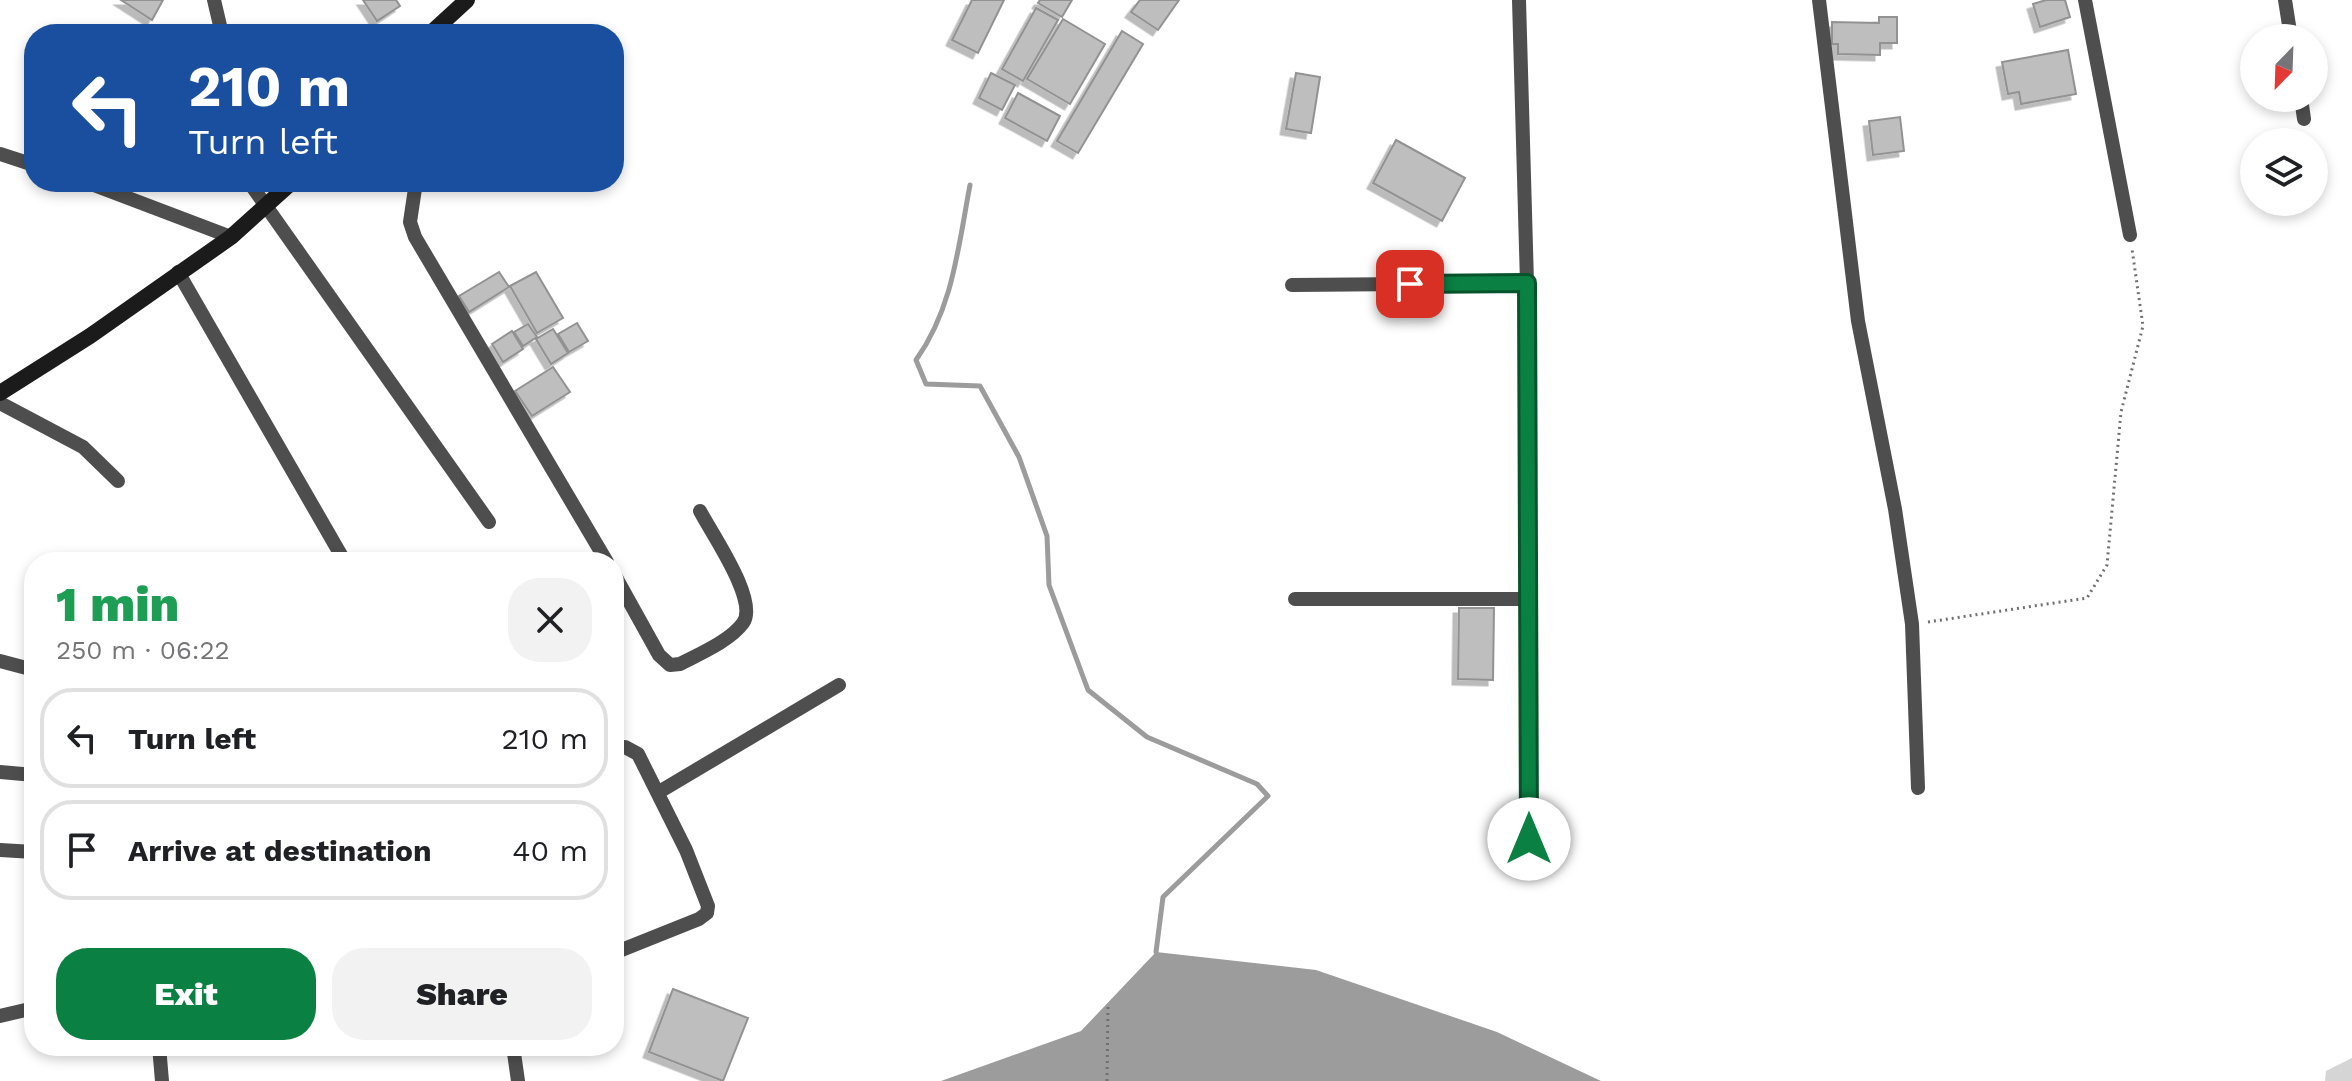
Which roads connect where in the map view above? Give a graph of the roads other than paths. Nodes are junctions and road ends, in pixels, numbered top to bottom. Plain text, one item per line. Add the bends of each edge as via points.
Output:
1 (214, 0) edge
2 (467, 0) edge
3 (1519, 0) edge
4 (1819, 0) edge
5 (2085, 0) edge
6 (2285, 0) edge
7 (220, 24) edge
8 (441, 24) edge
9 (2289, 24) edge
10 (2303, 112) edge
11 (2304, 119) dead end
12 (0, 154) edge
13 (24, 162) edge
14 (112, 192) edge
15 (256, 192) edge
16 (282, 192) edge
17 (414, 192) edge
18 (267, 207) junction
19 (2130, 235) road end
20 (231, 237) junction
21 (178, 272) junction
22 (1527, 283) junction
23 (1292, 285) dead end
24 (0, 393) edge
25 (0, 403) edge
26 (118, 481) dead end
27 (700, 511) dead end
28 (489, 522) dead end
29 (339, 552) edge
30 (601, 552) edge
31 (624, 592) edge
32 (1295, 599) dead end
33 (1530, 599) junction
34 (0, 661) edge
35 (24, 667) edge
36 (839, 685) dead end
37 (624, 747) edge
38 (0, 772) edge
39 (24, 774) edge
40 (1918, 788) dead end
41 (659, 792) junction
42 (1529, 839) dead end
43 (0, 850) edge
44 (24, 851) edge
45 (624, 949) edge
46 (24, 1010) edge
47 (0, 1016) edge
48 (160, 1056) edge
49 (514, 1056) edge
50 (162, 1081) edge
51 (518, 1081) edge

1 - 7 street
2 - 8 street
3 - 22 street
4 - 40 street via 1858,321 1912,624
5 - 19 street
6 - 9 street
10 - 11 street
12 - 13 street
14 - 20 street
15 - 18 street
16 - 18 street
17 - 30 street via 410,222 415,237
18 - 20 street
18 - 28 street
20 - 21 street
21 - 24 street
21 - 29 street
22 - 23 street
22 - 33 street
25 - 26 street via 83,447
27 - 31 street via 748,600 746,620 680,664 670,665
32 - 33 street
33 - 42 street
34 - 35 street
36 - 41 street
37 - 41 street via 638,754
38 - 39 street
41 - 45 street via 708,910 699,919
43 - 44 street
46 - 47 street
48 - 50 street
49 - 51 street

